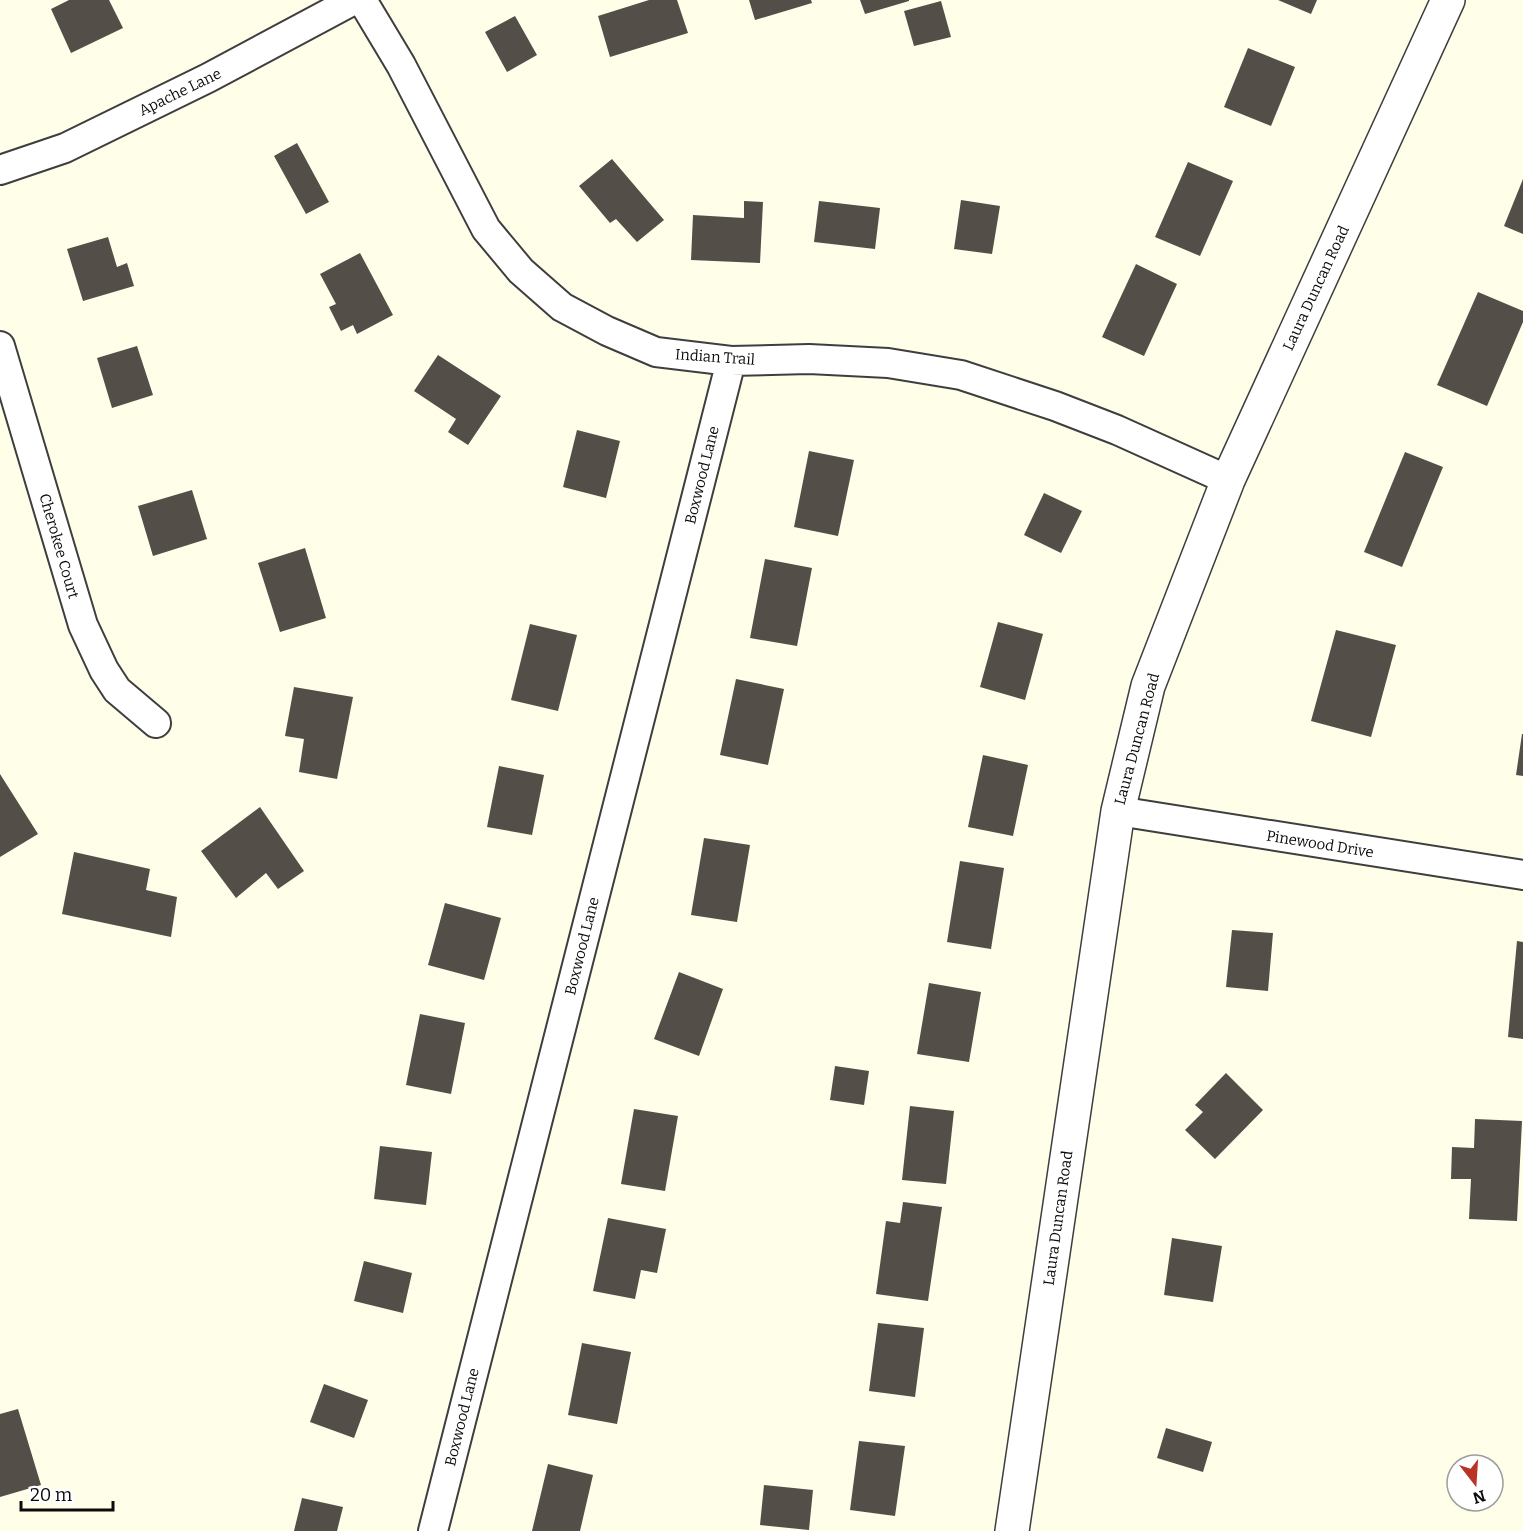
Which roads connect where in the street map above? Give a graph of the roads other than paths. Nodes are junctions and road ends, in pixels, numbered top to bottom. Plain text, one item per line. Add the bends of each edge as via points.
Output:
1 (354, 0) edge
2 (362, 0) edge
3 (1448, 0) edge
4 (0, 170) edge
5 (0, 346) edge
6 (731, 361) junction
7 (1228, 480) junction
8 (156, 723) dead end
9 (1118, 811) junction
10 (1523, 875) edge
11 (433, 1531) edge
12 (1012, 1531) edge

1 - 4 street, Apache Lane via 65,148
2 - 6 street, Indian Trail via 401,65 486,229 521,271 562,307 607,331 656,352
3 - 7 street, Laura Duncan Road
5 - 8 street, Cherokee Court via 82,625 117,690
6 - 7 street, Indian Trail via 888,363 961,375 1117,430
6 - 11 street, Boxwood Lane
7 - 9 street, Laura Duncan Road via 1148,686
9 - 10 street, Pinewood Drive
9 - 12 street, Laura Duncan Road

